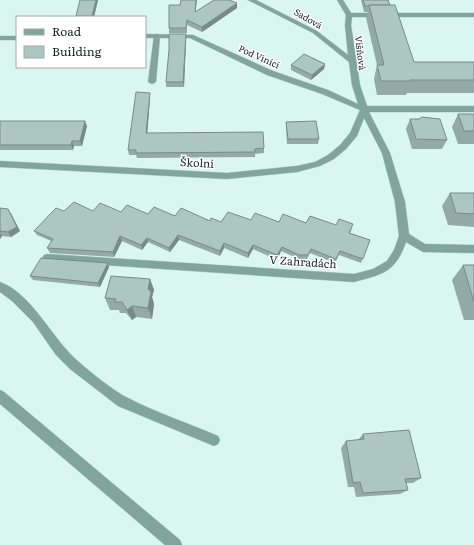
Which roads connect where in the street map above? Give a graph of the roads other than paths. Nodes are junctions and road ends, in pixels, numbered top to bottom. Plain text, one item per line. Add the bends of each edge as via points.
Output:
1 (251, 0) edge
2 (340, 0) edge
3 (349, 15) junction
4 (474, 15) edge
5 (146, 36) edge
6 (156, 36) junction
7 (0, 38) edge
8 (16, 38) edge
9 (352, 61) junction
10 (152, 82) dead end
11 (364, 109) junction
12 (474, 109) edge
13 (0, 164) edge
14 (404, 236) junction
15 (474, 249) edge
16 (47, 258) edge
17 (0, 286) edge
18 (0, 396) edge
19 (214, 440) dead end
20 (175, 545) edge

1 - 9 street, Sadová via 315,32
2 - 3 street
3 - 4 street
3 - 9 street, Višňová
5 - 6 street, Pod Vinicí
6 - 10 street
6 - 11 street, Pod Vinicí via 191,36 270,73
7 - 8 street
9 - 11 street, Višňová
11 - 12 street
11 - 13 street, Školní via 354,134 343,148 317,164 297,169 227,176
11 - 14 street, V Zahradách via 386,153 400,202
14 - 15 street via 423,248
14 - 16 street, V Zahradách via 390,264 376,272 354,278
17 - 19 street via 37,319 60,351 74,365 122,402
18 - 20 street

